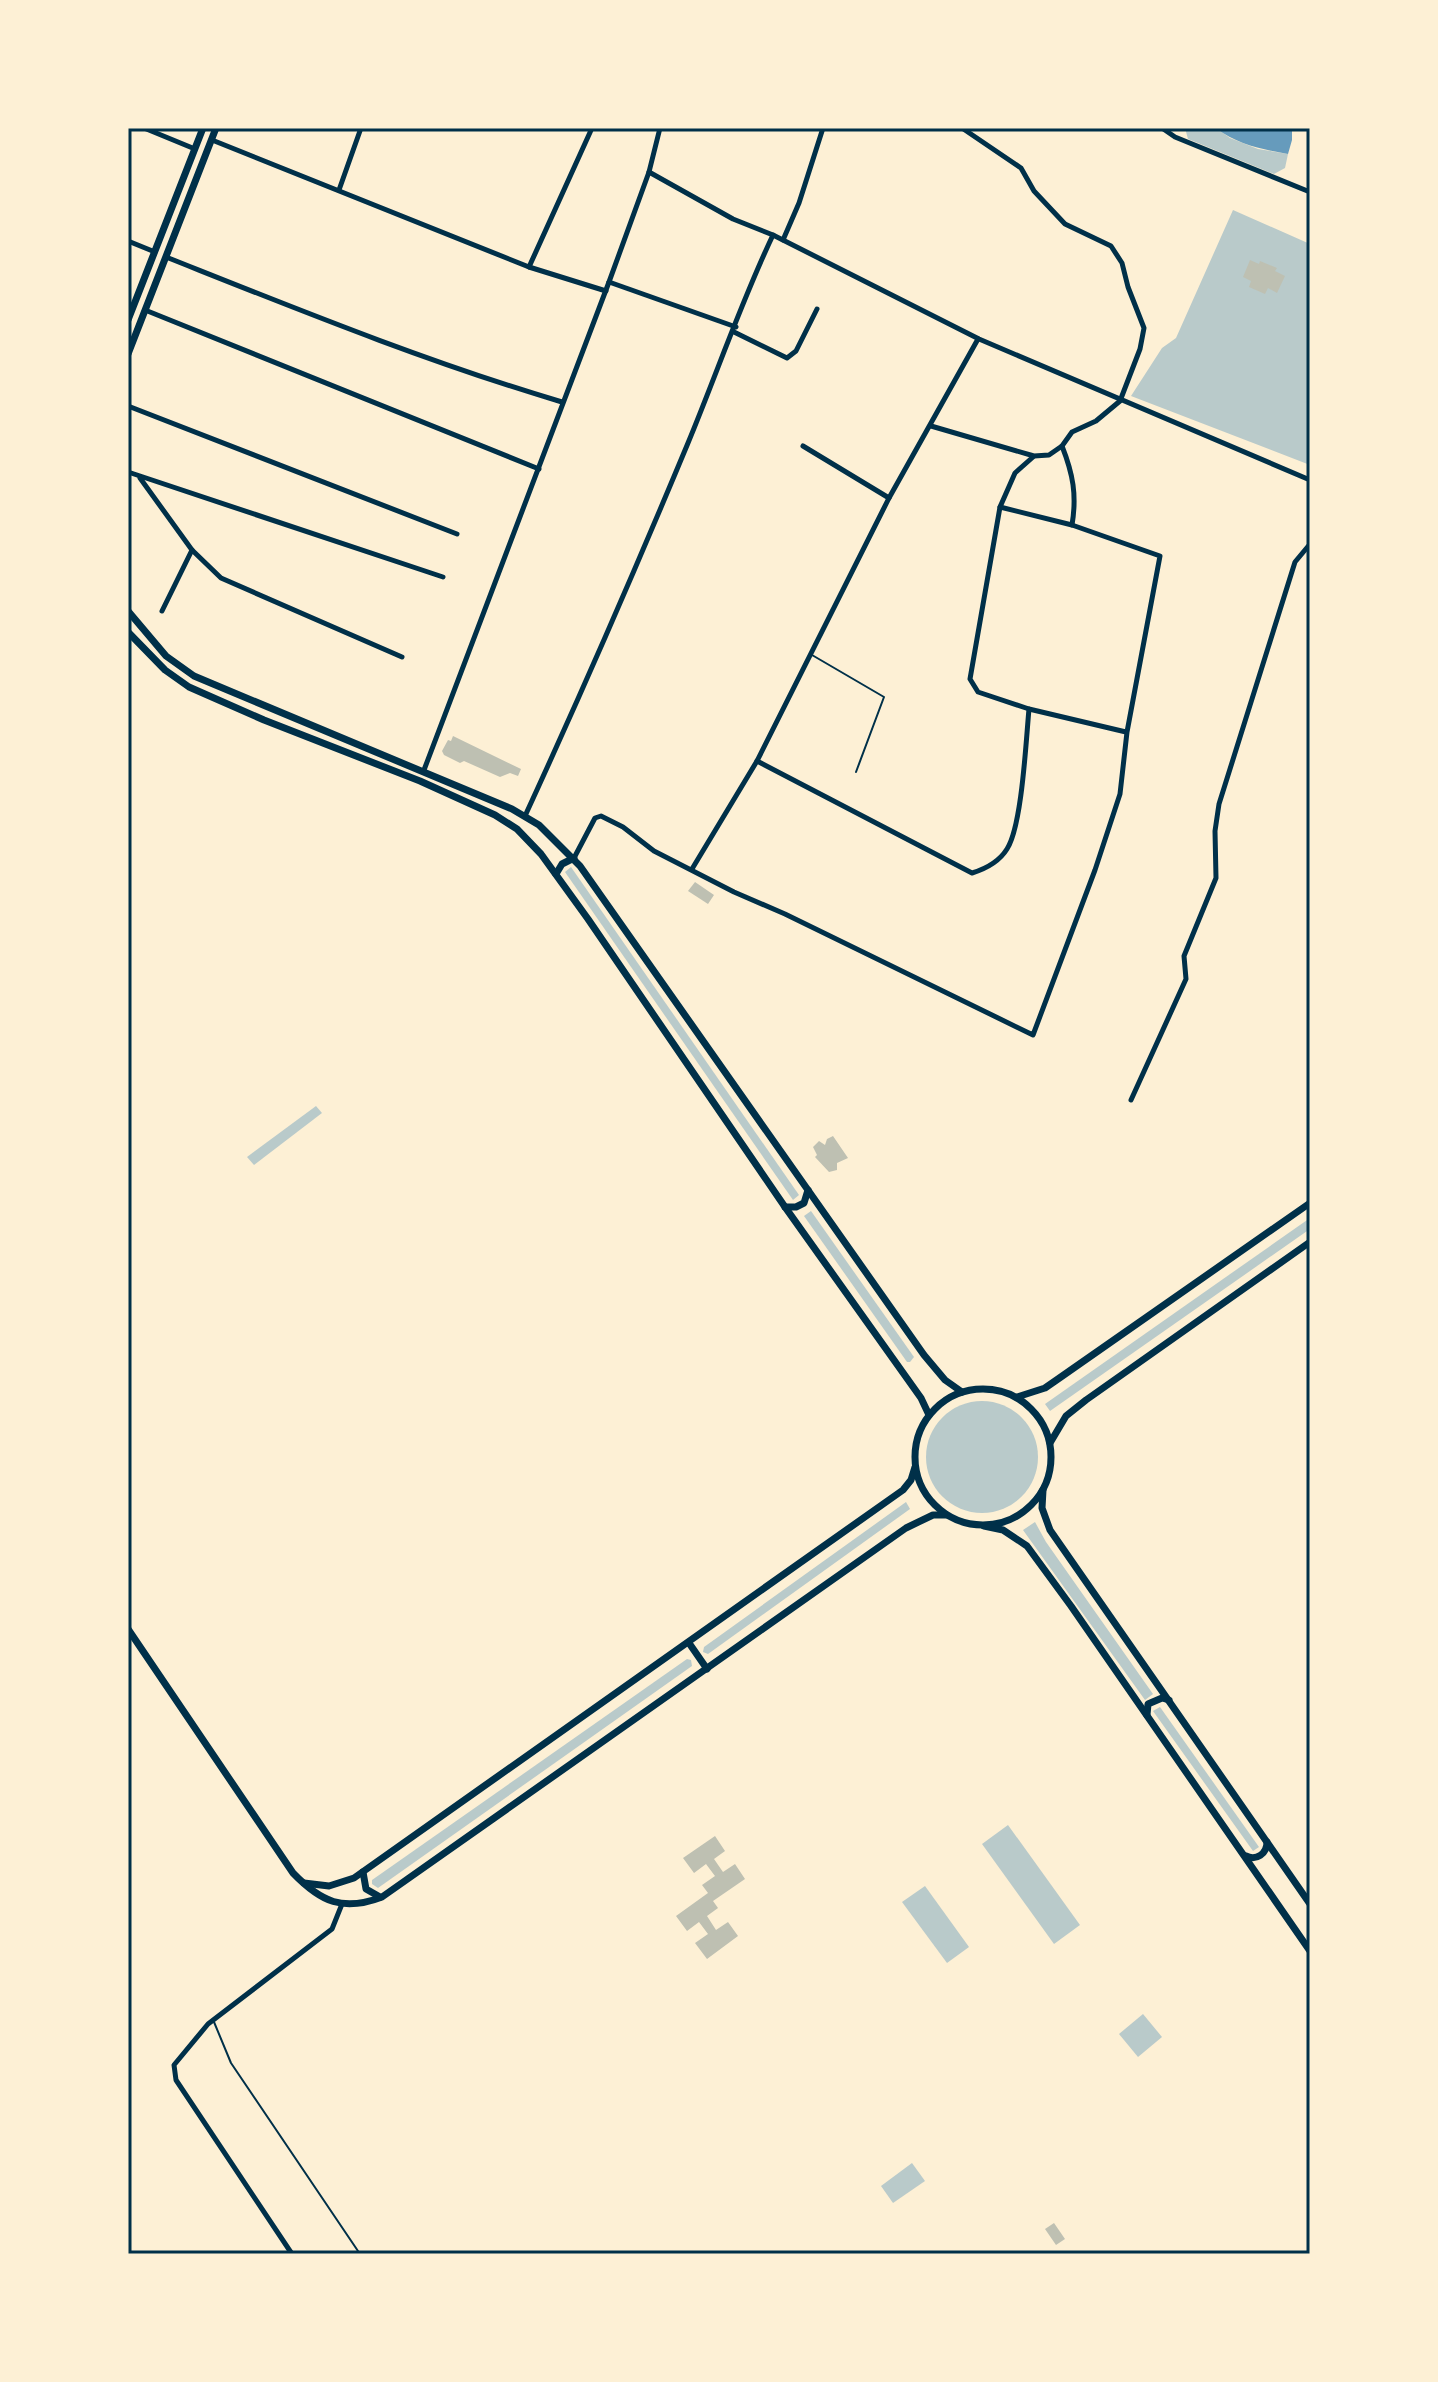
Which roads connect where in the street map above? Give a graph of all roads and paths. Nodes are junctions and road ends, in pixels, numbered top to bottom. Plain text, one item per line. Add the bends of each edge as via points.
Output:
1 (144, 128) edge
2 (203, 128) edge
3 (216, 128) edge
4 (361, 128) edge
5 (592, 128) edge
6 (660, 128) edge
7 (823, 128) edge
8 (962, 128) edge
9 (1162, 128) edge
10 (212, 140) junction
11 (195, 149) junction
12 (649, 172) junction
13 (339, 190) junction
14 (1310, 192) edge
15 (773, 235) junction
16 (783, 240) junction
17 (128, 241) edge
18 (155, 252) junction
19 (166, 257) junction
20 (529, 267) junction
21 (609, 282) junction
22 (606, 291) junction
23 (131, 305) edge
24 (817, 309) dead end
25 (145, 310) junction
26 (128, 320) edge
27 (735, 330) junction
28 (979, 339) junction
29 (128, 354) edge
30 (1120, 401) junction
31 (562, 402) junction
32 (128, 406) edge
33 (931, 426) junction
34 (803, 446) dead end
35 (1062, 446) junction
36 (1034, 456) junction
37 (539, 469) junction
38 (128, 472) edge
39 (139, 478) junction
40 (1310, 480) edge
41 (889, 498) junction
42 (1000, 507) junction
43 (1072, 525) junction
44 (457, 534) dead end
45 (1310, 544) edge
46 (192, 550) junction
47 (443, 577) dead end
48 (128, 611) edge
49 (162, 611) dead end
50 (128, 632) edge
51 (810, 653) junction
52 (402, 657) dead end
53 (1029, 709) junction
54 (1127, 732) junction
55 (757, 761) junction
56 (424, 770) junction
57 (856, 772) dead end
58 (525, 816) junction
59 (574, 858) junction
60 (692, 869) junction
61 (556, 874) junction
62 (1131, 1100) dead end
63 (808, 1190) junction
64 (1310, 1203) edge
65 (785, 1207) junction
66 (1310, 1242) edge
67 (962, 1392) junction
68 (1017, 1397) junction
69 (929, 1415) junction
70 (1050, 1443) junction
71 (915, 1467) junction
72 (1043, 1490) junction
73 (946, 1515) junction
74 (984, 1526) junction
75 (128, 1629) edge
76 (689, 1643) junction
77 (707, 1669) junction
78 (1169, 1700) junction
79 (1147, 1715) junction
80 (1265, 1839) junction
81 (1244, 1854) junction
82 (363, 1872) junction
83 (302, 1883) junction
84 (382, 1897) junction
85 (342, 1904) junction
86 (1310, 1904) edge
87 (1310, 1951) edge
88 (213, 2019) junction
89 (292, 2254) edge
90 (360, 2254) edge

1 - 11 street
2 - 11 main road
3 - 10 main road
4 - 13 street
5 - 20 street
6 - 12 street
7 - 16 street
8 - 30 street via 1021,168 1065,224 1117,254 1144,328
9 - 14 street
10 - 13 street
10 - 19 main road
11 - 18 main road
12 - 15 street
12 - 21 street
13 - 20 street
15 - 16 street
15 - 27 street
16 - 28 street
17 - 18 street
18 - 23 main road
19 - 25 main road
19 - 31 street via 422,357
20 - 22 street
21 - 22 street
21 - 27 street
22 - 31 street
23 - 26 main road
24 - 27 street via 796,351 787,358
25 - 29 main road
25 - 37 street
27 - 58 street via 613,625
28 - 30 street
28 - 33 street
30 - 35 street via 1072,432
30 - 40 street
31 - 37 street
32 - 44 street
33 - 36 street
33 - 41 street
34 - 41 street
35 - 36 street via 1049,455
35 - 43 street via 1076,499
36 - 42 street via 1015,473
37 - 56 street
38 - 39 street
39 - 46 street
39 - 47 street
41 - 51 street
42 - 43 street
42 - 53 street via 970,679 978,692
43 - 54 street via 1160,556
45 - 62 street via 1295,562 1219,804 1216,878 1184,956 1186,979
46 - 49 street
46 - 52 street via 221,578
48 - 56 main road via 166,656 194,676
50 - 61 main road via 189,687 495,815 517,829
51 - 55 street
51 - 57 lane via 884,697
53 - 54 street
53 - 55 street via 1016,824 1007,850 986,869 972,873
54 - 60 street via 1120,794 1033,1035
55 - 60 street
56 - 58 main road
58 - 59 main road
59 - 60 street via 601,816
59 - 61 main road
59 - 63 main road
61 - 65 main road
63 - 65 main road via 801,1205
63 - 67 main road via 924,1355
64 - 68 main road via 1058,1380
65 - 69 main road
66 - 70 main road via 1086,1400 1066,1416
67 - 68 main road via 996,1390
67 - 69 main road
68 - 70 main road via 1037,1416
69 - 71 main road via 918,1436
70 - 72 main road
71 - 73 main road via 930,1500
71 - 76 main road via 903,1490
72 - 74 main road via 1023,1513
72 - 78 main road via 1042,1508 1050,1530
73 - 74 main road
73 - 77 main road via 919,1519
74 - 79 main road via 1003,1530 1027,1546
75 - 83 main road
76 - 77 main road
76 - 82 main road
77 - 84 main road
78 - 79 main road via 1148,1704
78 - 80 main road
79 - 81 main road
80 - 81 main road via 1262,1855
80 - 86 main road
81 - 87 main road
82 - 83 main road via 329,1886
82 - 84 main road via 366,1889
83 - 85 main road via 317,1896
84 - 85 main road
85 - 88 street via 332,1929
88 - 89 street via 174,2065 176,2080
88 - 90 lane via 231,2063

